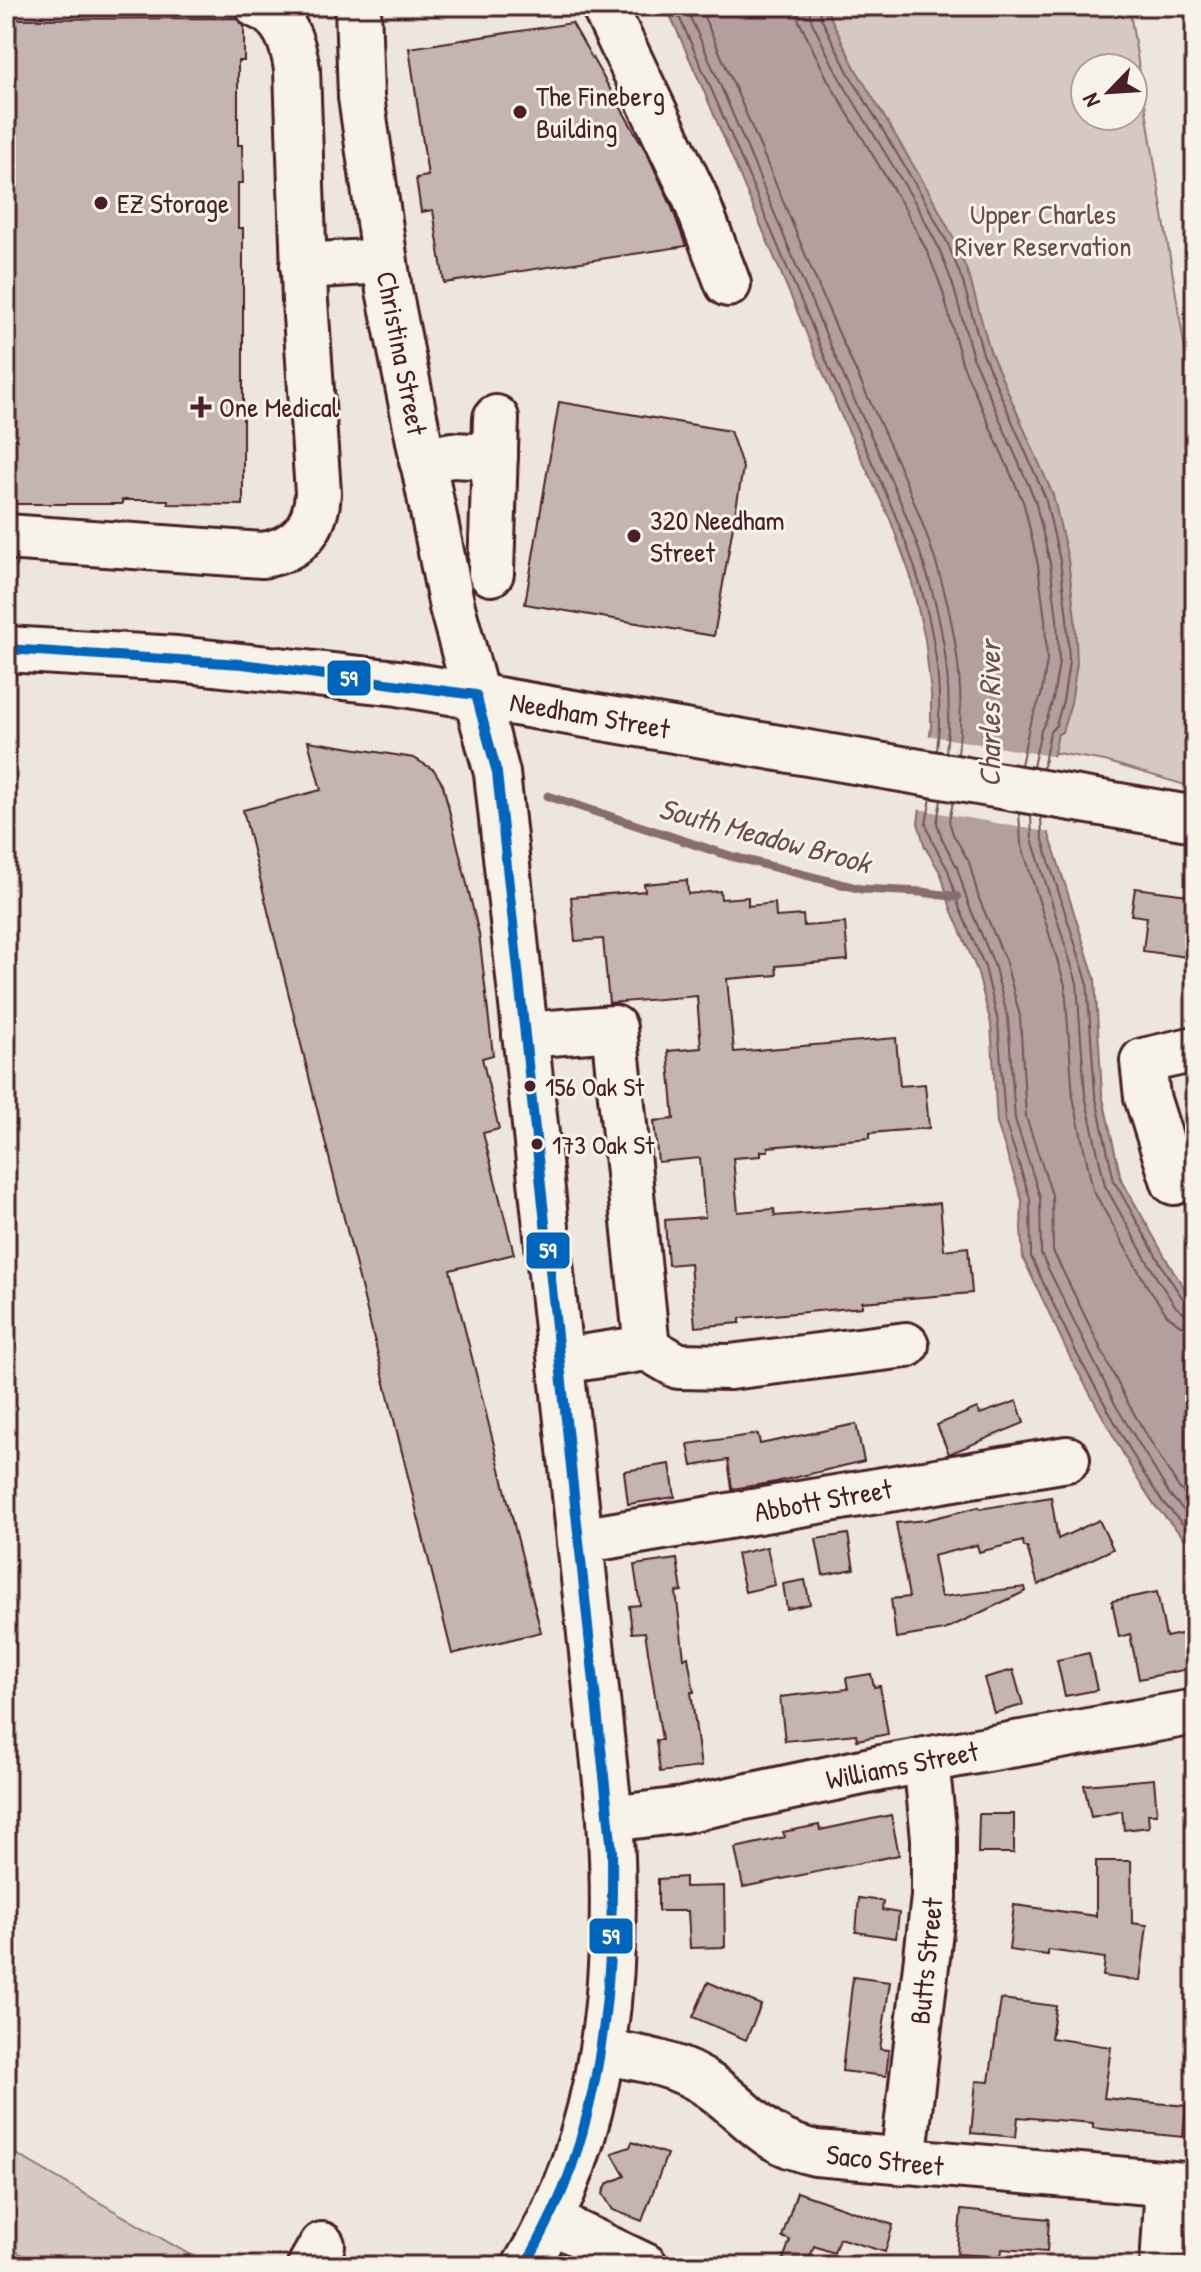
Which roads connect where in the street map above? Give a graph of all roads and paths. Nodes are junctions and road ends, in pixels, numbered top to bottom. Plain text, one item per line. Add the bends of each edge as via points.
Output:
1 (258, 6) edge
2 (358, 6) edge
3 (604, 6) edge
4 (384, 261) junction
5 (303, 266) junction
6 (728, 284) dead end
7 (422, 461) junction
8 (6, 537) edge
9 (491, 573) dead end
10 (6, 649) edge
11 (476, 695) junction
12 (1195, 819) edge
13 (525, 1035) junction
14 (1195, 1049) edge
15 (1174, 1182) dead end
16 (906, 1345) dead end
17 (647, 1348) junction
18 (561, 1361) junction
19 (1067, 1459) dead end
20 (580, 1541) junction
21 (1195, 1712) edge
22 (926, 1760) junction
23 (610, 1819) junction
24 (602, 2052) junction
25 (903, 2162) junction
26 (1182, 2185) edge
27 (551, 2221) junction
28 (525, 2266) edge
29 (645, 2266) edge
30 (1163, 2266) edge

1 - 5 street via 279,20 295,54
2 - 4 street, Christina Street via 361,97
3 - 6 street via 694,195
4 - 5 street
4 - 7 street, Christina Street
5 - 8 street via 318,493 313,522 304,536 290,547 262,555
7 - 9 street via 495,438
7 - 11 street, Christina Street
10 - 11 street, Needham Street via 254,666
11 - 12 street, Needham Street
11 - 13 street, Christina Street via 497,773
13 - 17 street via 614,1028
13 - 18 street, Christina Street
14 - 15 street via 1143,1061 1147,1097
16 - 17 street via 730,1367 678,1366
17 - 18 street
18 - 20 street, Christina Street
19 - 20 street, Abbott Street
20 - 23 street, Christina Street
21 - 22 street, Williams Street
22 - 23 street, Williams Street via 683,1810
22 - 25 street, Butts Street via 934,1897
23 - 24 street, Christina Street via 613,1923
24 - 25 street, Saco Street via 690,2073 791,2148
24 - 27 street, Christina Street via 576,2154
25 - 26 street, Saco Street
26 - 30 street
27 - 28 street, Christina Street
27 - 29 street

